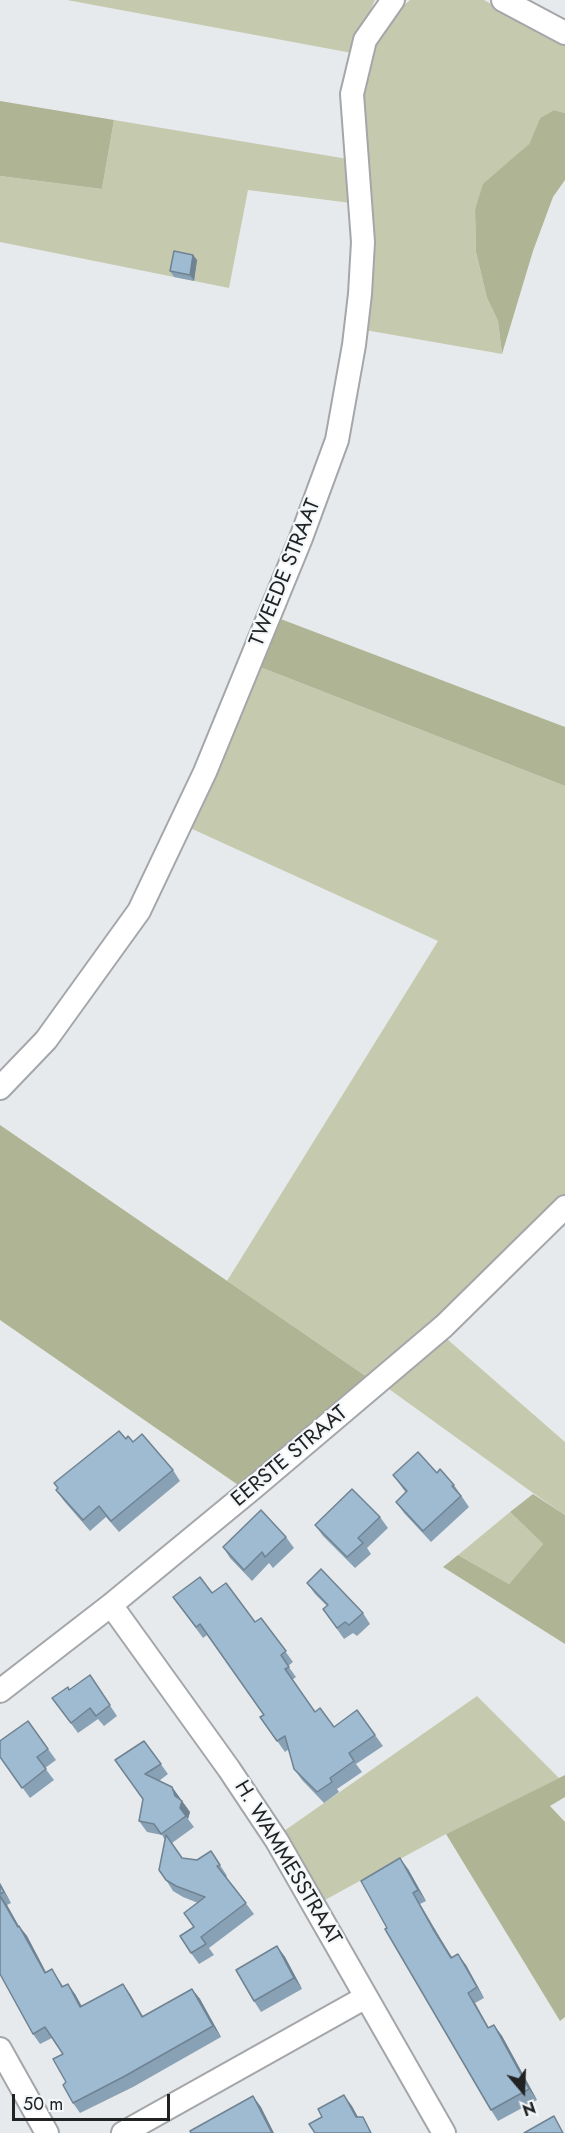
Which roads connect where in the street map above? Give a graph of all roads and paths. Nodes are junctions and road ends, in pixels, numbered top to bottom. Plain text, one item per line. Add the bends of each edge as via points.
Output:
1 (393, 0) edge
2 (503, 0) edge
3 (565, 33) edge
4 (0, 1088) edge
5 (565, 1207) edge
6 (111, 1605) junction
7 (0, 1691) edge
8 (366, 1997) junction
9 (0, 2049) edge
10 (47, 2133) edge
11 (123, 2133) edge
12 (444, 2133) edge

1 - 4 street, TWEEDE STRAAT via 365,40 352,94 363,242 354,345 337,440 302,538 205,772 139,911 46,1040
2 - 3 street
5 - 6 street, EERSTE STRAAT via 444,1326
6 - 7 street, EERSTE STRAAT
6 - 8 street, H. WAMMESSTRAAT via 277,1841
8 - 11 street
8 - 12 street, H. WAMMESSTRAAT
9 - 10 street

